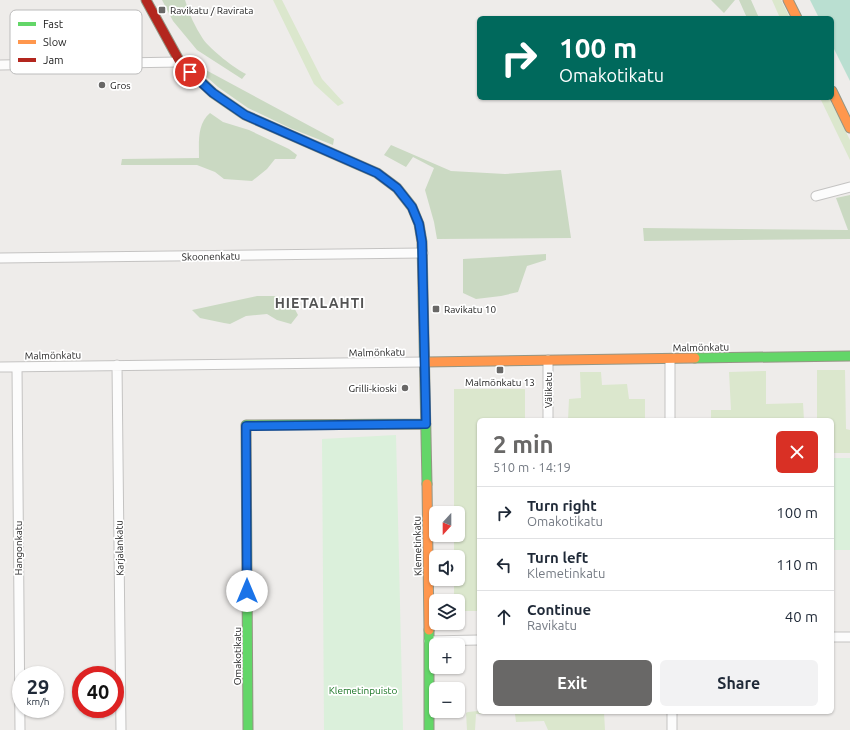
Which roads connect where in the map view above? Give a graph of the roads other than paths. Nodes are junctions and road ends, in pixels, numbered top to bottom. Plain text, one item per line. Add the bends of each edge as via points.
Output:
1 (146, 0) edge
2 (788, 0) edge
3 (796, 16) edge
4 (180, 62) junction
5 (142, 63) edge
6 (0, 65) edge
7 (10, 65) edge
8 (834, 95) edge
9 (850, 128) edge
10 (850, 186) edge
11 (816, 196) dead end
12 (423, 253) junction
13 (0, 258) edge
14 (850, 356) edge
15 (670, 359) junction
16 (548, 360) junction
17 (425, 362) junction
18 (117, 366) junction
19 (0, 367) edge
20 (17, 367) junction
21 (548, 418) edge
22 (670, 418) edge
23 (426, 424) junction
24 (834, 637) edge
25 (850, 637) edge
26 (465, 640) edge
27 (477, 640) edge
28 (429, 641) edge
29 (429, 674) edge
30 (672, 714) edge
31 (20, 730) edge
32 (121, 730) edge
33 (248, 730) edge
34 (429, 730) edge
35 (672, 730) edge

1 - 4 street, Klemetinkatu
2 - 3 street
4 - 5 street
4 - 12 street, Klemetinkatu via 213,93 245,115 377,173 397,188 412,207 419,224
6 - 7 street
8 - 9 street
10 - 11 street
12 - 13 street, Skoonenkatu
12 - 17 street, Klemetinkatu
14 - 15 street, Malmönkatu
15 - 16 street, Malmönkatu
15 - 22 street
16 - 17 street, Malmönkatu
16 - 21 street, Välikatu
17 - 18 street, Malmönkatu
17 - 23 street, Klemetinkatu
18 - 20 street, Malmönkatu
18 - 32 street, Karjalankatu
19 - 20 street, Malmönkatu
20 - 31 street, Hangonkatu
23 - 28 street, Klemetinkatu
23 - 33 street, Omakotikatu via 246,426
24 - 25 street
26 - 27 street
29 - 34 street, Klemetinkatu
30 - 35 street

